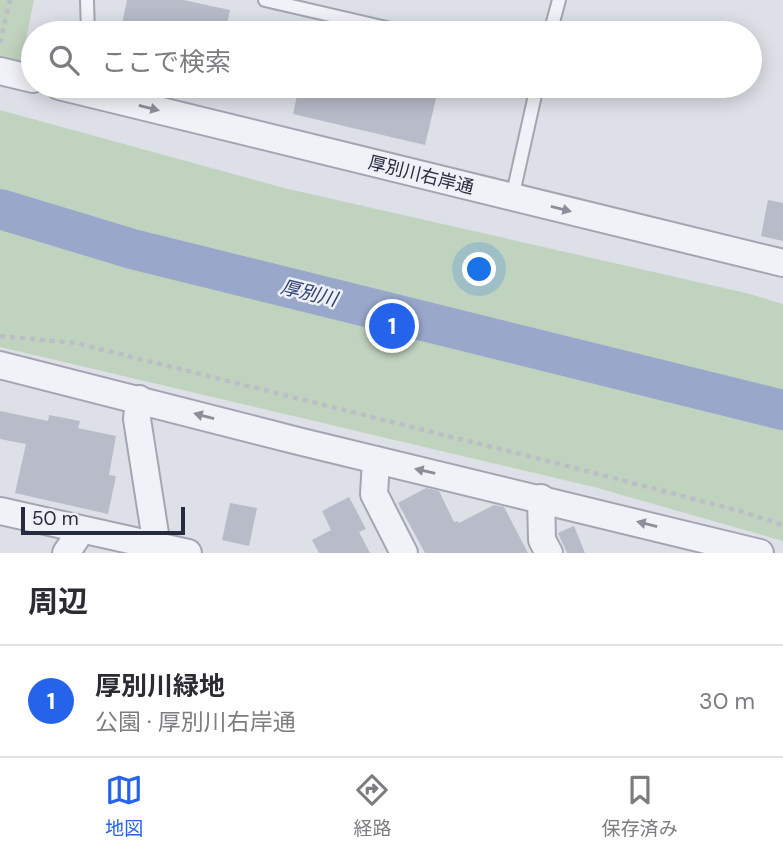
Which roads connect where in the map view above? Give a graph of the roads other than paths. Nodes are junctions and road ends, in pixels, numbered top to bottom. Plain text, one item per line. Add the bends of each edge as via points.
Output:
1 (87, 0) edge
2 (265, 0) edge
3 (559, 0) edge
4 (88, 21) edge
5 (356, 21) edge
6 (553, 21) edge
7 (0, 71) edge
8 (21, 76) edge
9 (108, 98) edge
10 (534, 98) edge
11 (512, 198) junction
12 (783, 263) edge
13 (0, 365) edge
14 (139, 399) junction
15 (376, 460) junction
16 (541, 498) junction
17 (0, 511) edge
18 (81, 531) junction
19 (684, 543) edge
20 (157, 549) edge
21 (66, 553) edge
22 (188, 553) edge
23 (404, 553) edge
24 (549, 553) edge
25 (760, 553) edge

1 - 4 lane
2 - 5 lane
3 - 6 lane
7 - 8 street
9 -> 11 street, 厚別川右岸通
10 - 11 lane
11 -> 12 street, 厚別川右岸通
13 - 14 street
15 -> 14 street
14 - 20 street via 137,419
16 -> 15 street
15 - 23 street via 374,494
19 -> 16 street
16 - 24 street via 542,540
17 - 18 street
18 - 20 street
18 - 21 street
19 - 25 street
20 - 22 street

